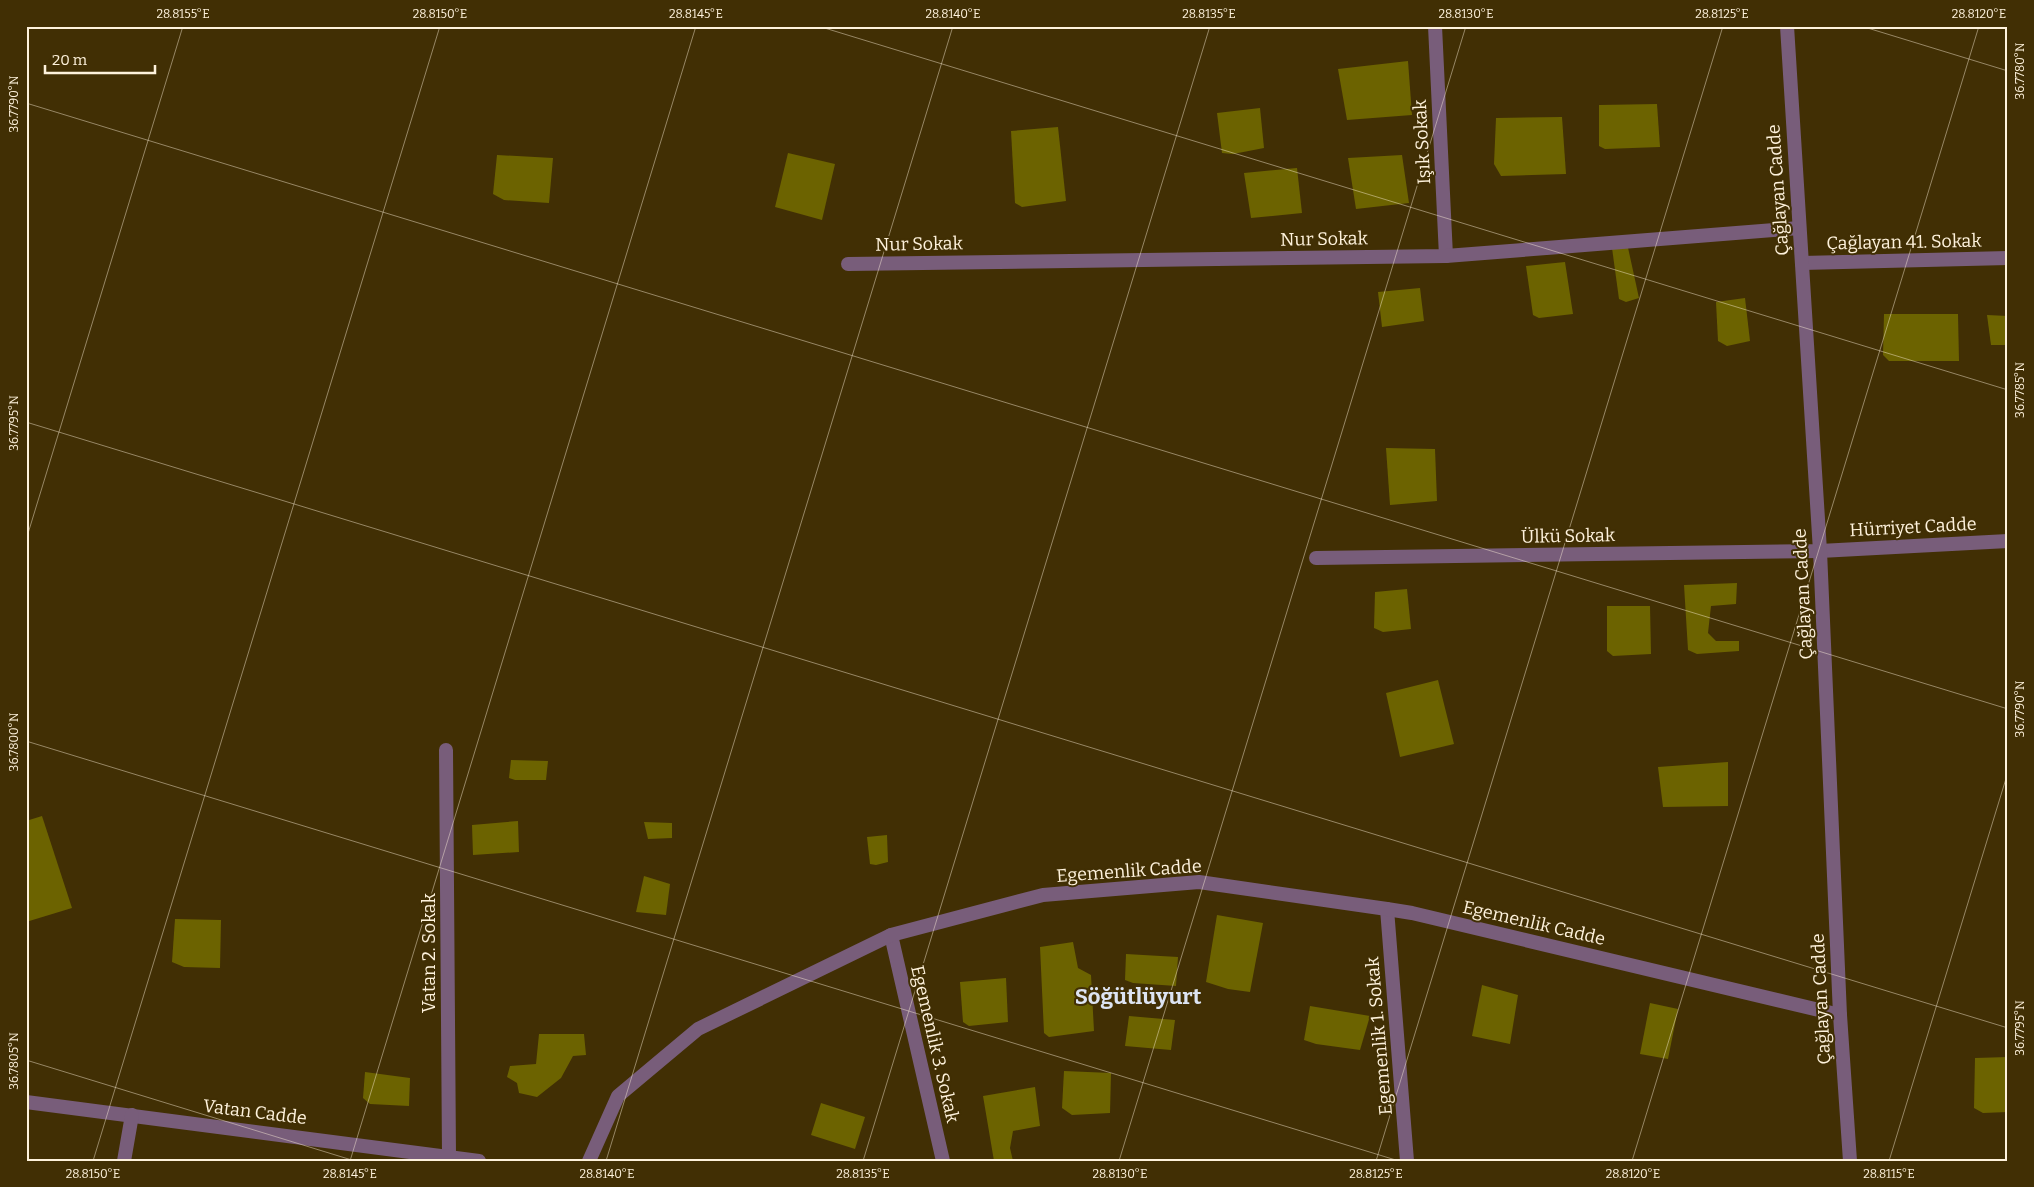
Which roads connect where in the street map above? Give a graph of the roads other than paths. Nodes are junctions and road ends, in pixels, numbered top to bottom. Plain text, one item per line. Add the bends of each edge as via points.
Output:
1 (1435, 26) edge
2 (1787, 26) edge
3 (1799, 228) junction
4 (1446, 256) junction
5 (2008, 258) edge
6 (1802, 263) junction
7 (848, 264) dead end
8 (2008, 541) edge
9 (1820, 552) junction
10 (1316, 558) dead end
11 (446, 750) dead end
12 (1387, 909) junction
13 (891, 935) junction
14 (1840, 1015) junction
15 (26, 1102) edge
16 (132, 1115) junction
17 (449, 1156) junction
18 (124, 1161) edge
19 (479, 1161) edge
20 (589, 1161) edge
21 (943, 1161) edge
22 (1408, 1161) edge
23 (1850, 1161) edge

1 - 4 street, Işık Sokak
2 - 3 street, Çağlayan Cadde
3 - 4 street, Nur Sokak
3 - 6 street, Çağlayan Cadde
4 - 7 street, Nur Sokak
5 - 6 street, Çağlayan 41. Sokak
6 - 9 street, Çağlayan Cadde
8 - 9 street, Hürriyet Cadde
9 - 10 street, Ülkü Sokak
9 - 14 street, Çağlayan Cadde
11 - 17 street, Vatan 2. Sokak
12 - 13 street, Egemenlik Cadde via 1199,882 1043,895
12 - 14 street, Egemenlik Cadde
12 - 22 street, Egemenlik 1. Sokak
13 - 20 street, Egemenlik Cadde via 698,1029 618,1096
13 - 21 street, Egemenlik 3. Sokak
14 - 23 street, Çağlayan Cadde
15 - 16 street, Vatan Cadde
16 - 17 street, Vatan Cadde
16 - 18 street
17 - 19 street, Vatan Cadde

